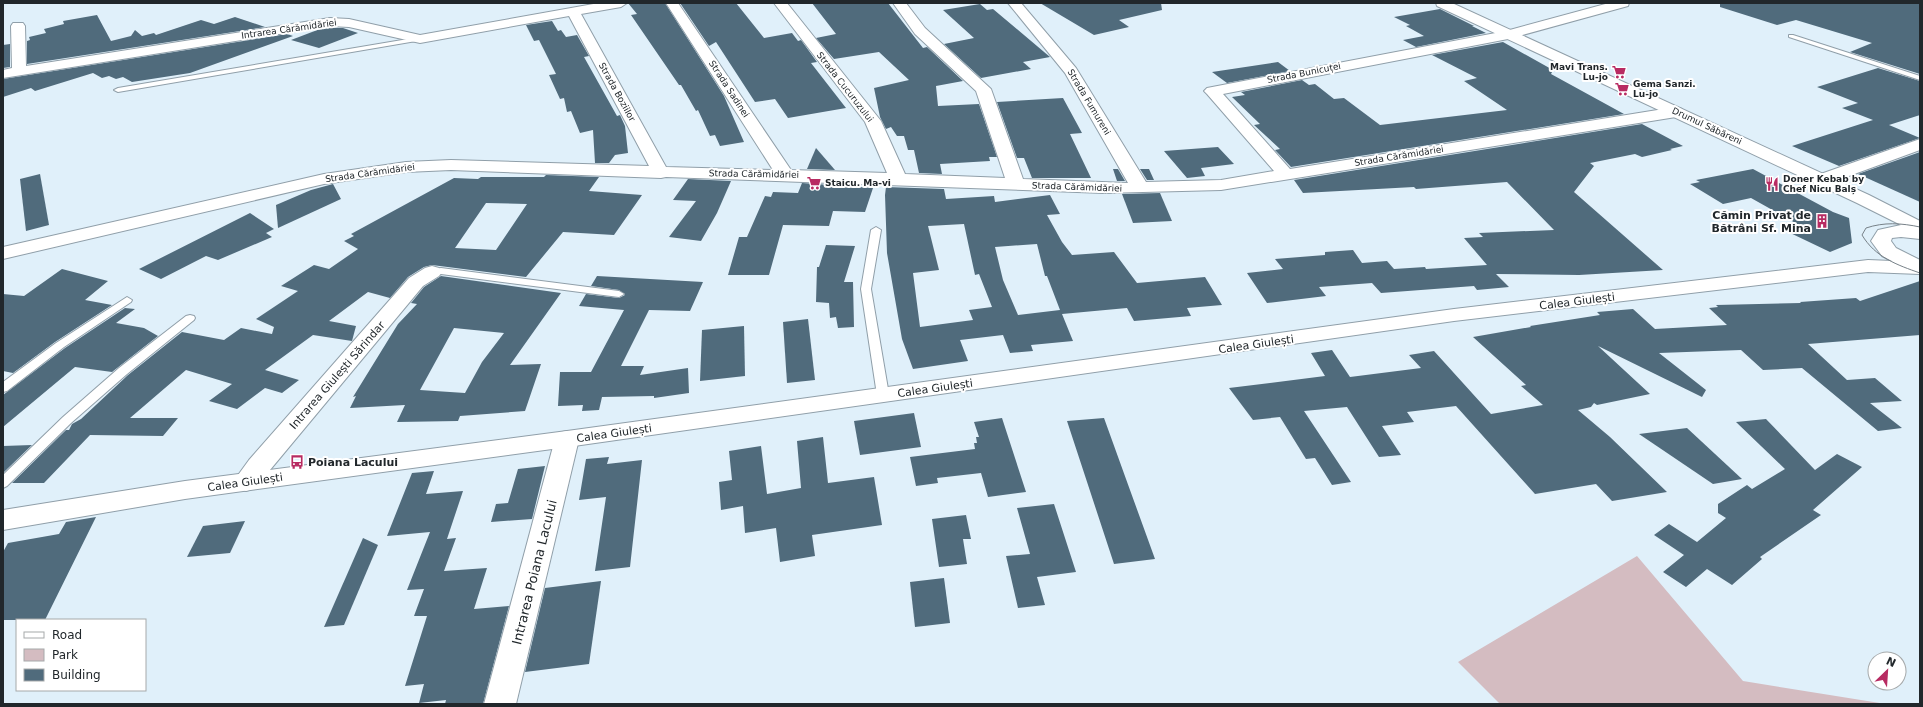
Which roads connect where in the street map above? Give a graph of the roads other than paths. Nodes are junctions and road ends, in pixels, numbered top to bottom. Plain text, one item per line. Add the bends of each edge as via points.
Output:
1 (621, 3) edge
2 (672, 3) edge
3 (780, 3) edge
4 (899, 3) edge
5 (1014, 3) edge
6 (1442, 3) edge
7 (1623, 3) edge
8 (573, 12) junction
9 (18, 26) dead end
10 (1508, 34) junction
11 (1792, 36) dead end
12 (420, 39) junction
13 (20, 72) junction
14 (3, 74) edge
15 (1920, 78) edge
16 (118, 90) dead end
17 (1676, 112) junction
18 (1920, 144) edge
19 (661, 173) junction
20 (1286, 174) junction
21 (785, 175) junction
22 (898, 178) junction
23 (1821, 180) junction
24 (1016, 185) junction
25 (1140, 188) junction
26 (1863, 199) junction
27 (1920, 228) edge
28 (876, 230) dead end
29 (1920, 233) edge
30 (1884, 240) junction
31 (3, 253) edge
32 (1868, 266) junction
33 (1920, 268) edge
34 (432, 272) joint
35 (619, 294) dead end
36 (127, 300) dead end
37 (190, 318) dead end
38 (3, 388) edge
39 (883, 395) junction
40 (567, 439) junction
41 (246, 482) junction
42 (3, 483) edge
43 (3, 520) edge
44 (500, 704) edge

1 - 8 street, Intrarea Cărămidăriei
2 - 21 street, Strada Sadinei
3 - 22 street, Strada Cucuruzului via 873,121
4 - 24 street via 920,31 983,89
5 - 25 street, Strada Fumureni via 1071,71
6 - 10 street, Drumul Săbăreni
7 - 10 street
8 - 12 street, Intrarea Cărămidăriei
8 - 19 street, Strada Boziilor
9 - 13 street
10 - 17 street, Drumul Săbăreni
10 - 20 street, Strada Bunicuței via 1212,91
11 - 15 lane
12 - 13 street, Intrarea Cărămidăriei via 349,23 330,22
12 - 16 lane
13 - 14 street, Intrarea Cărămidăriei
17 - 20 street, Strada Cărămidăriei
17 - 23 street, Drumul Săbăreni
18 - 23 street
19 - 21 street, Strada Cărămidăriei
19 - 31 street, Strada Cărămidăriei via 451,166 406,167 324,179
20 - 25 street, Strada Cărămidăriei via 1221,185
21 - 22 street, Strada Cărămidăriei
22 - 24 street, Strada Cărămidăriei
23 - 26 street, Drumul Săbăreni
24 - 25 street, Strada Cărămidăriei
26 - 27 street, Drumul Săbăreni
26 - 30 street
28 - 39 lane via 866,289
29 - 30 street via 1901,231
30 - 32 street
30 - 33 street via 1898,258
32 - 33 street, Calea Giulești
32 - 39 street, Calea Giulești via 1454,315
34 - 35 lane via 442,271
34 - 41 street, Intrarea Giulești Sărindar via 416,282
36 - 38 lane via 60,345
37 - 42 lane via 67,420
39 - 40 street, Calea Giulești
40 - 41 street, Calea Giulești
40 - 44 street, Intrarea Poiana Lacului
41 - 43 street, Calea Giulești

